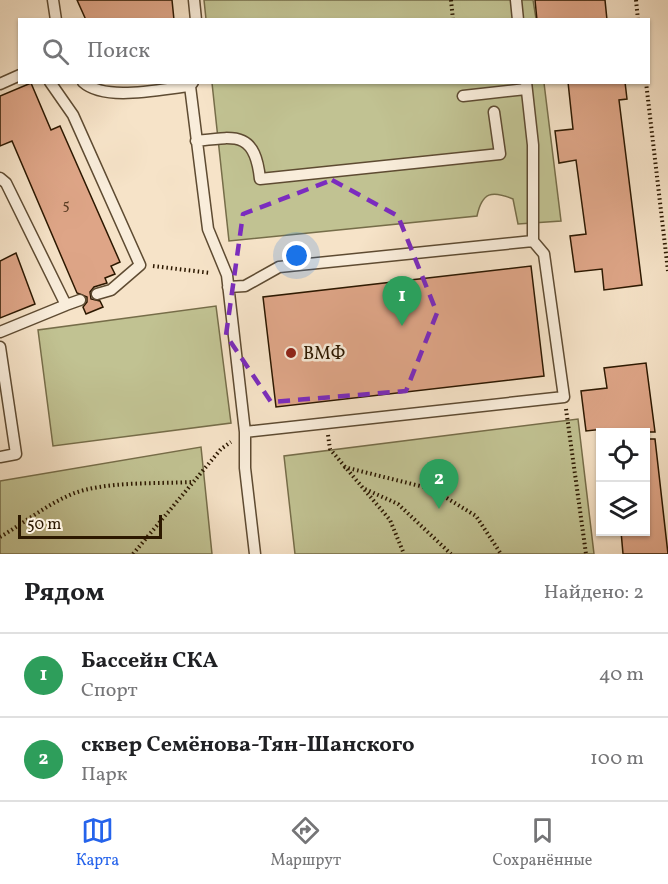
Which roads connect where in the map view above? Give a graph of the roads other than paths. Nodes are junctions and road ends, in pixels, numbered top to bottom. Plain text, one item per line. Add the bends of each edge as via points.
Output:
1 (53, 0) edge
2 (194, 0) edge
3 (516, 0) edge
4 (56, 18) edge
5 (196, 18) edge
6 (518, 18) edge
7 (18, 76) edge
8 (0, 84) edge
9 (51, 84) edge
10 (85, 84) edge
11 (191, 84) edge
12 (526, 86) edge
13 (462, 96) dead end
14 (494, 112) dead end
15 (196, 141) junction
16 (0, 178) edge
17 (533, 240) junction
18 (228, 287) junction
19 (97, 294) dead end
20 (80, 300) dead end
21 (66, 305) junction
22 (0, 332) edge
23 (0, 348) edge
24 (245, 432) junction
25 (0, 458) edge
26 (255, 554) edge

1 - 4 lane
2 - 5 lane
3 - 6 lane
7 - 8 lane
9 - 19 lane via 73,115 140,265 111,290
10 - 11 lane via 92,90 108,93
11 - 15 lane
12 - 13 lane
12 - 17 lane via 532,145
14 - 15 lane via 500,154 260,179 253,147 243,139
15 - 18 lane via 208,229
16 - 21 lane via 6,183
17 - 18 lane via 279,267 245,286
17 - 24 lane via 544,254 564,397
18 - 24 lane
20 - 21 lane
21 - 22 lane
23 - 25 lane via 16,454
24 - 26 lane

